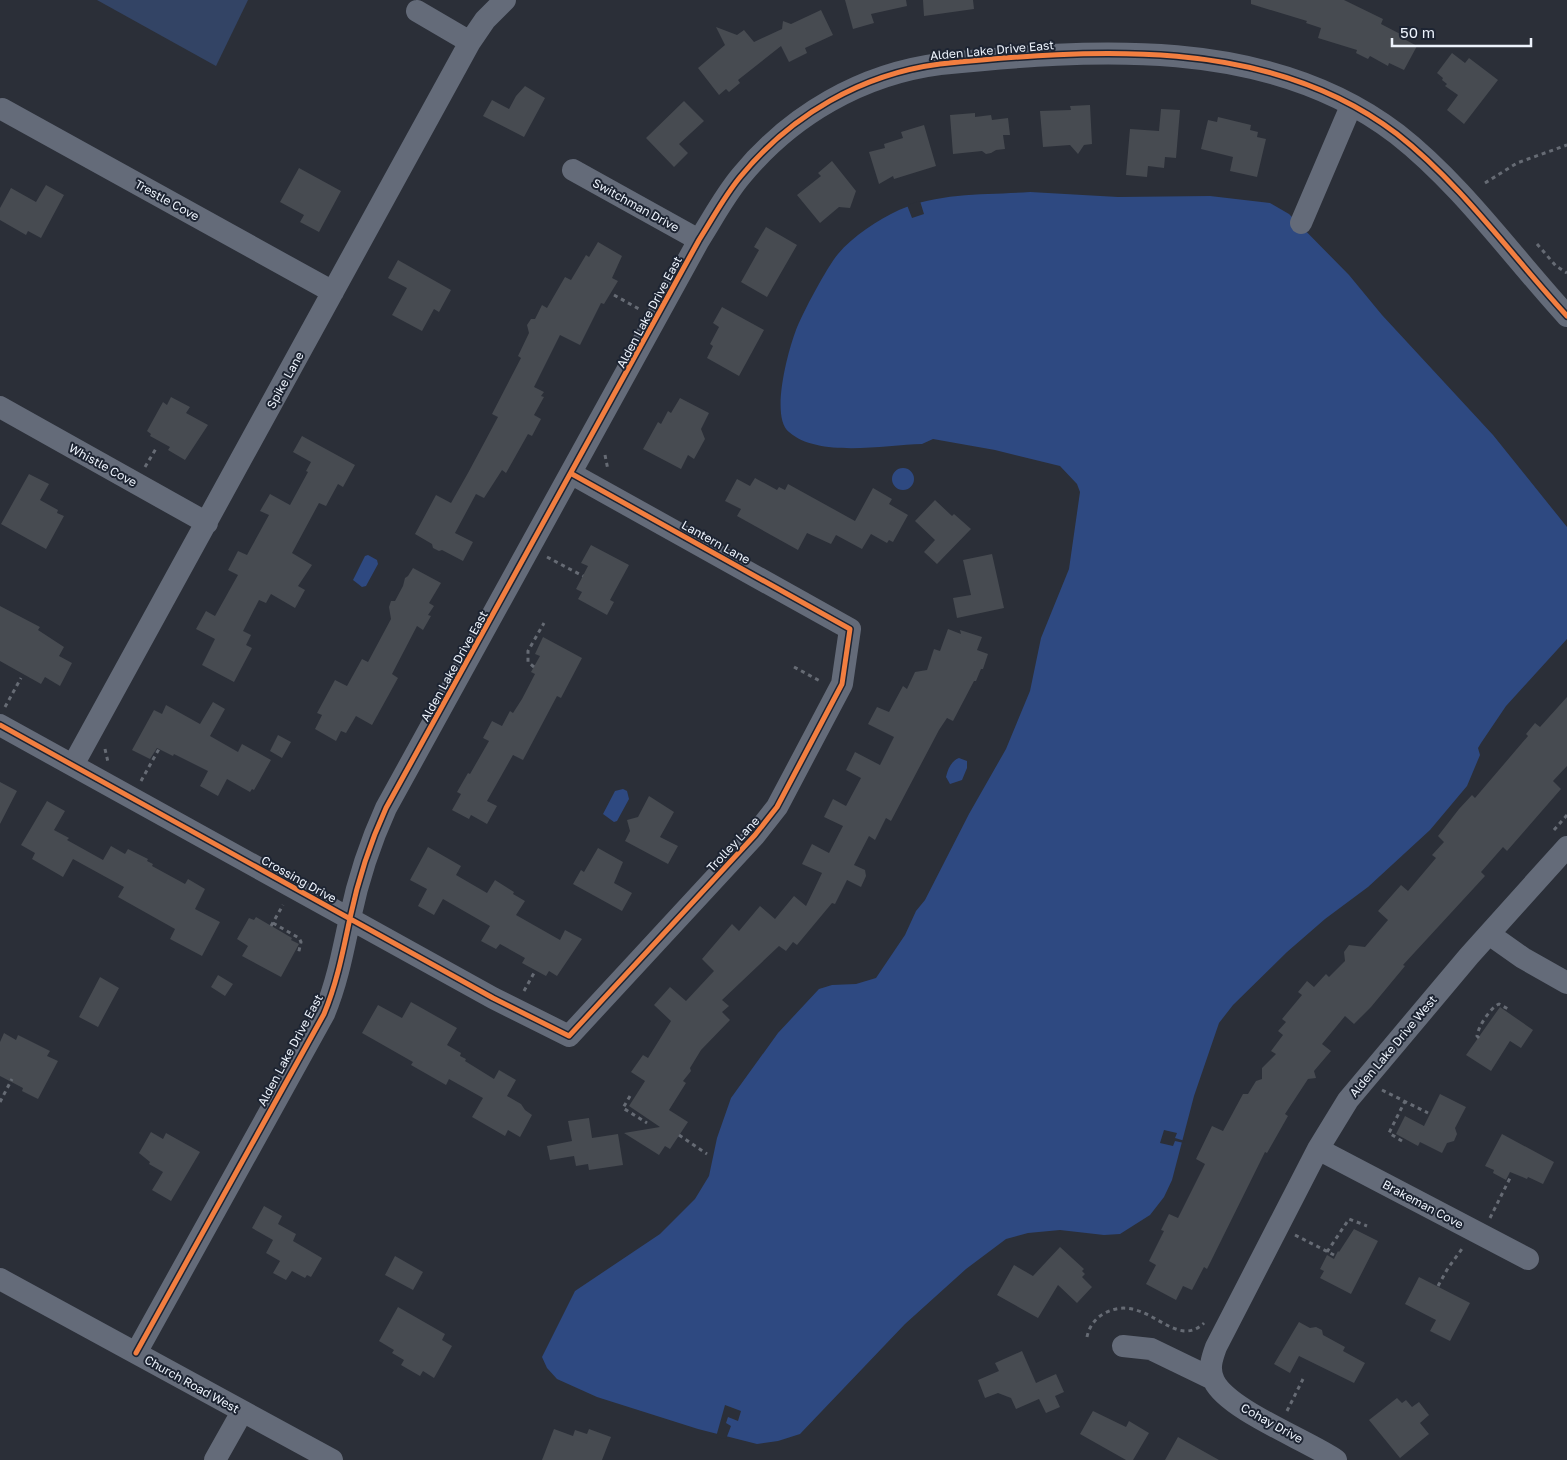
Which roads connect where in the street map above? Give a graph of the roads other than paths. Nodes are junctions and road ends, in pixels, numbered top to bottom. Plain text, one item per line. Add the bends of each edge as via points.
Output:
1 (505, 0) edge
2 (417, 11) dead end
3 (470, 42) junction
4 (1351, 106) junction
5 (2, 109) dead end
6 (574, 170) dead end
7 (1300, 223) dead end
8 (699, 240) junction
9 (333, 292) junction
10 (1567, 316) edge
11 (0, 407) edge
12 (572, 474) junction
13 (207, 523) junction
14 (850, 629) joint
15 (2, 717) edge
16 (73, 765) junction
17 (1567, 847) edge
18 (350, 919) junction
19 (1489, 934) junction
20 (1567, 983) edge
21 (569, 1036) joint
22 (1318, 1149) junction
23 (1528, 1259) dead end
24 (0, 1278) edge
25 (1123, 1346) dead end
26 (136, 1353) junction
27 (1213, 1379) junction
28 (242, 1412) junction
29 (215, 1460) edge
30 (332, 1460) edge
31 (1336, 1460) edge

1 - 3 street, Spike Lane via 485,20
2 - 3 street
3 - 9 street, Spike Lane
4 - 7 street
4 - 8 street, Alden Lake Drive East via 1284,78 1234,64 1175,55 1079,53 922,66 857,87 802,118 768,146 741,177
4 - 10 street, Alden Lake Drive East via 1398,135 1437,170
5 - 9 street, Trestle Cove
6 - 8 street, Switchman Drive
8 - 12 street, Alden Lake Drive East
9 - 13 street, Spike Lane
11 - 13 street, Whistle Cove
12 - 14 street, Lantern Lane
12 - 18 street, Alden Lake Drive East via 543,555 382,817 370,846
13 - 16 street, Spike Lane
14 - 21 street, Trolley Lane via 842,684 777,807
15 - 16 street, Crossing Drive
16 - 18 street, Crossing Drive
17 - 19 street, Alden Lake Drive West
18 - 21 street, Crossing Drive via 530,1019
18 - 26 street, Alden Lake Drive East via 340,968 324,1014
19 - 20 street
19 - 22 street, Alden Lake Drive West via 1365,1078
22 - 23 street, Brakeman Cove
22 - 27 street, Alden Lake Drive West via 1216,1347 1211,1367
24 - 26 street, Church Road West
25 - 27 street via 1152,1349
26 - 28 street, Church Road West
27 - 31 street, Cohay Drive via 1229,1398
28 - 29 street
28 - 30 street, Church Road West

